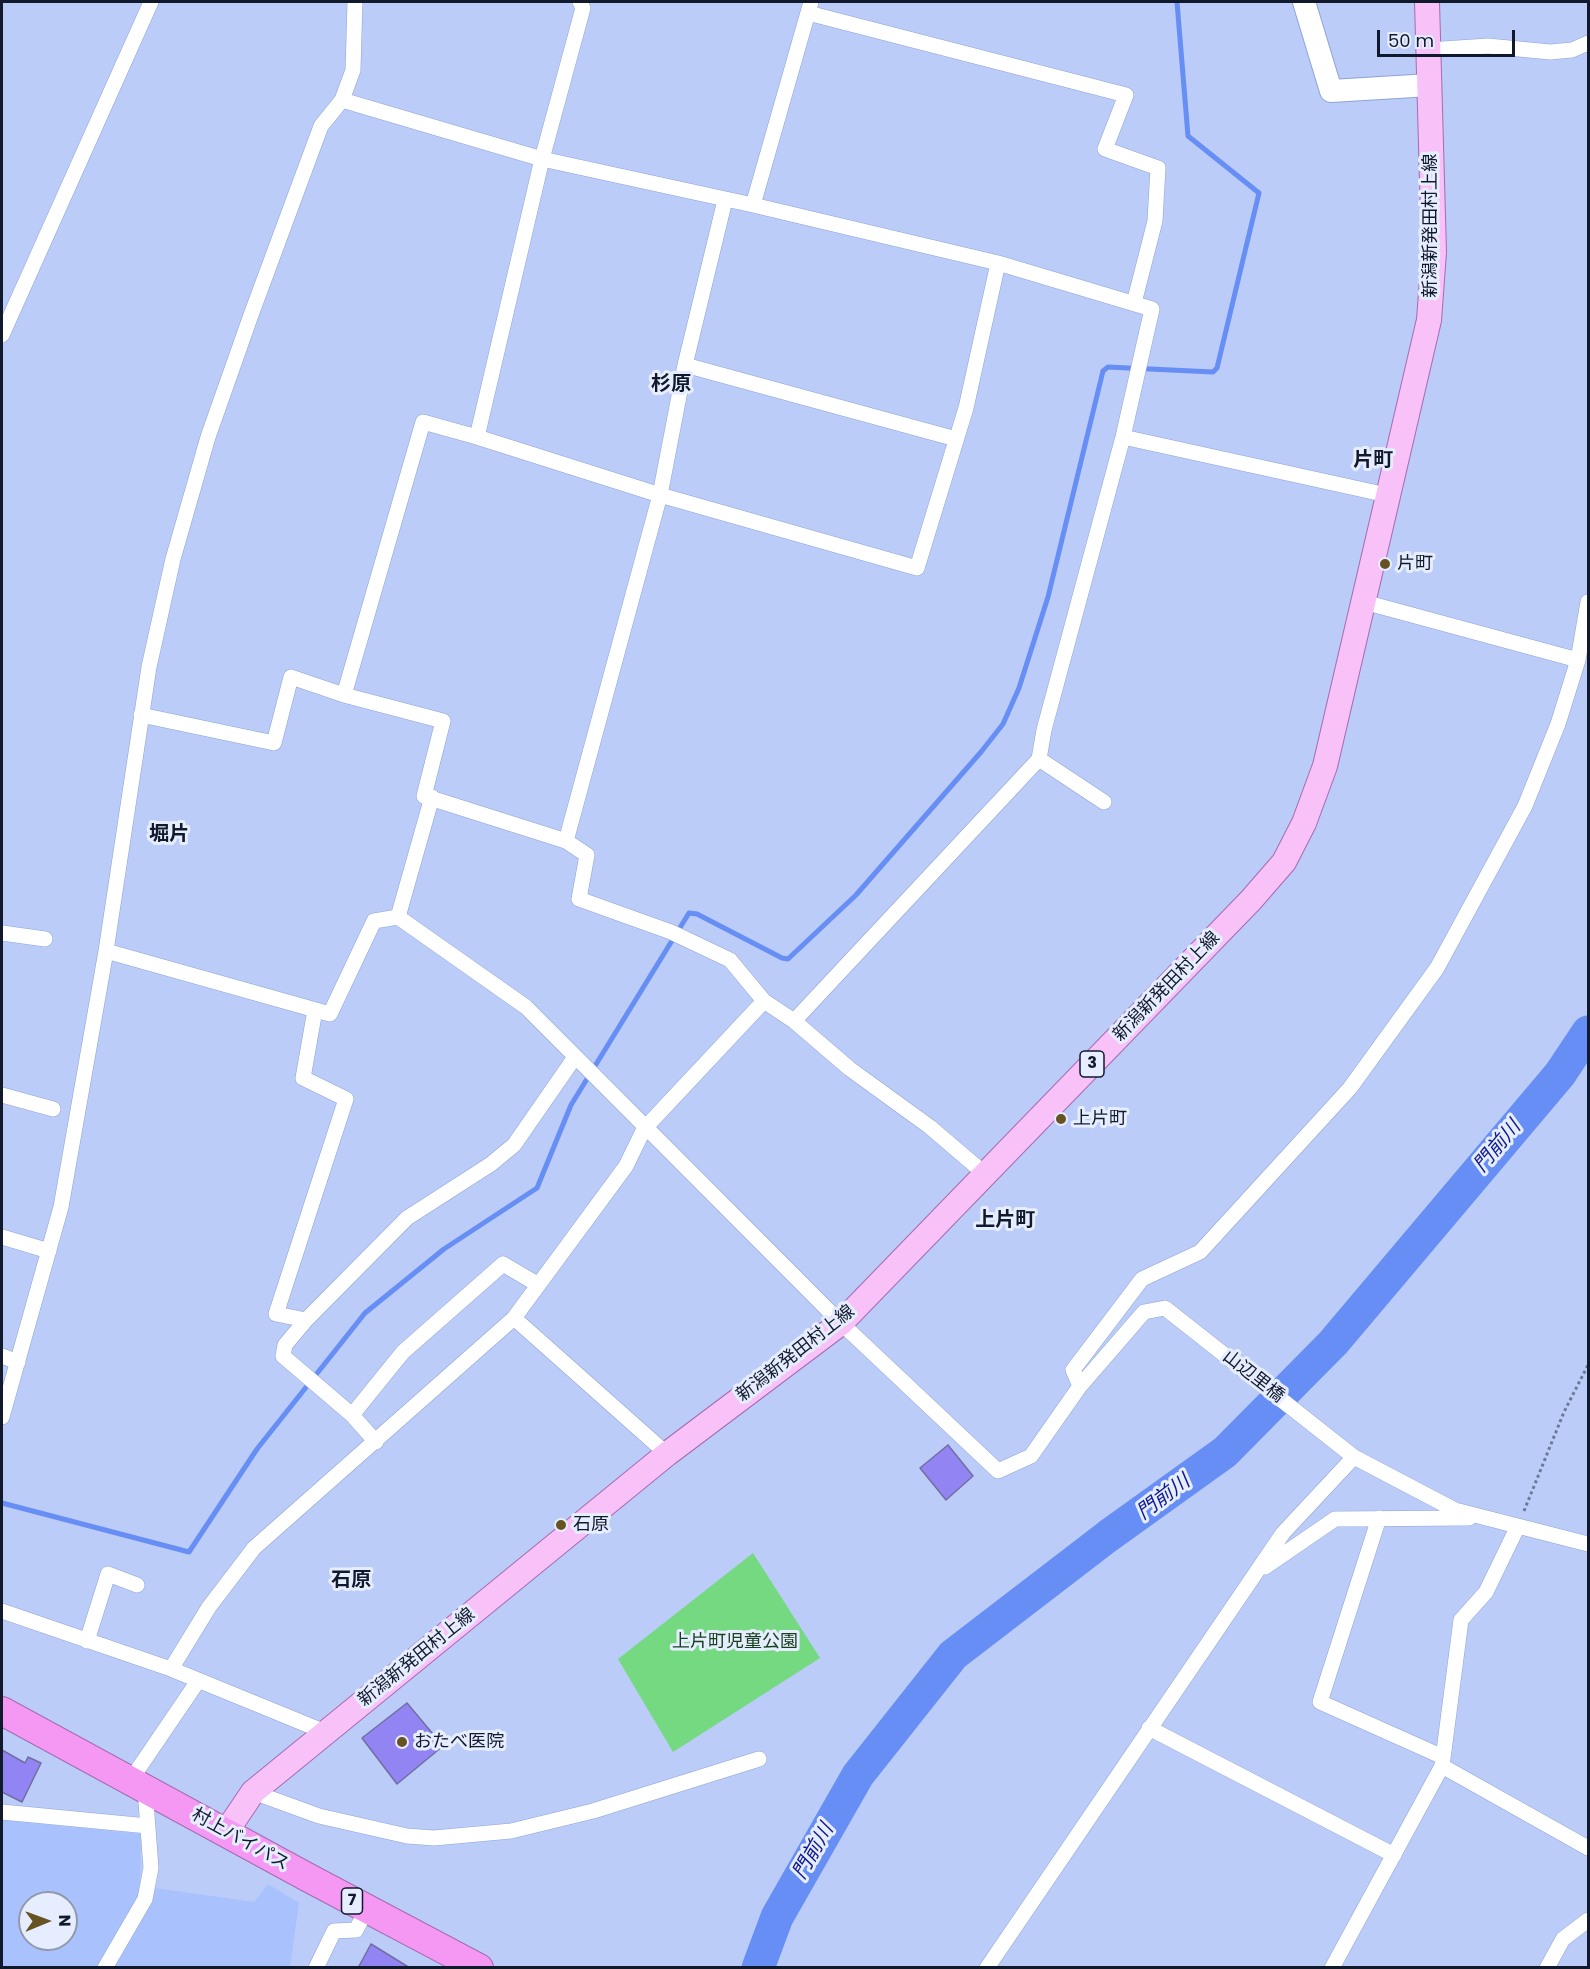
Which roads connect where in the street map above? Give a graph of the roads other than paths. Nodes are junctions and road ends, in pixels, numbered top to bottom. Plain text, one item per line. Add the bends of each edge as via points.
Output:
1 (151, 2) edge
2 (354, 2) edge
3 (580, 2) edge
4 (1304, 2) edge
5 (1427, 2) edge
6 (809, 7) edge
7 (1588, 43) edge
8 (1427, 50) junction
9 (1430, 85) junction
10 (342, 100) junction
11 (542, 159) junction
12 (725, 200) junction
13 (753, 205) junction
14 (998, 263) junction
15 (1134, 303) junction
16 (2, 335) edge
17 (685, 365) junction
18 (477, 437) junction
19 (1123, 437) junction
20 (956, 439) junction
21 (660, 495) junction
22 (1387, 495) junction
23 (1364, 602) junction
24 (1588, 602) edge
25 (1578, 660) junction
26 (344, 695) junction
27 (141, 715) junction
28 (1039, 759) junction
29 (432, 797) junction
30 (1104, 802) dead end
31 (566, 841) junction
32 (399, 917) junction
33 (2, 933) edge
34 (45, 939) dead end
35 (106, 951) junction
36 (764, 1001) junction
37 (315, 1010) junction
38 (794, 1021) junction
39 (575, 1057) junction
40 (2, 1095) edge
41 (53, 1109) dead end
42 (644, 1129) junction
43 (985, 1174) junction
44 (2, 1237) edge
45 (49, 1251) junction
46 (537, 1284) junction
47 (514, 1318) junction
48 (306, 1320) junction
49 (841, 1323) junction
50 (2, 1356) edge
51 (18, 1362) junction
52 (1080, 1386) junction
53 (352, 1415) junction
54 (2, 1417) edge
55 (376, 1442) junction
56 (667, 1454) junction
57 (1354, 1457) junction
58 (1379, 1518) junction
59 (1487, 1518) junction
60 (1518, 1526) junction
61 (1588, 1542) edge
62 (1256, 1573) junction
63 (137, 1585) dead end
64 (2, 1611) edge
65 (87, 1641) junction
66 (171, 1670) junction
67 (198, 1681) junction
68 (2, 1711) edge
69 (1149, 1728) junction
70 (326, 1732) junction
71 (759, 1759) dead end
72 (1443, 1762) junction
73 (138, 1785) junction
74 (253, 1792) junction
75 (2, 1812) edge
76 (148, 1826) junction
77 (226, 1832) junction
78 (1588, 1848) edge
79 (1394, 1855) junction
80 (367, 1909) junction
81 (1588, 1920) edge
82 (105, 1968) edge
83 (316, 1968) edge
84 (479, 1968) edge
85 (987, 1968) edge
86 (1332, 1968) edge
87 (1547, 1968) edge

1 - 16 street
2 - 10 street via 353,70
3 - 11 street via 583,8
4 - 9 main road via 1331,91
5 - 8 main road, 新潟新発田村上線 / 3
6 - 13 street
6 - 15 street via 1126,95 1105,149 1158,168 1155,221
7 - 8 street via 1572,50 1550,52 1488,46
8 - 9 main road, 新潟新発田村上線 / 3
9 - 22 main road, 新潟新発田村上線 / 3 via 1434,252 1429,320
10 - 11 street
10 - 27 street via 321,126 208,437 173,559
11 - 12 street
11 - 18 street
12 - 13 street
12 - 17 street
13 - 14 street
14 - 15 street
14 - 20 street
15 - 19 street via 1152,309
17 - 20 street
17 - 21 street
18 - 21 street
18 - 26 street via 423,422
19 - 22 street
19 - 28 street
20 - 21 street via 917,568
21 - 31 street
22 - 23 main road, 新潟新発田村上線 / 3
23 - 25 street
23 - 43 main road, 新潟新発田村上線 / 3 via 1325,766 1304,823 1284,862
24 - 25 street
25 - 52 street via 1558,724 1525,806 1437,968 1350,1088 1200,1252 1142,1279 1073,1370
26 - 27 street via 291,677 274,743
26 - 29 street via 443,721 424,796
27 - 35 street
28 - 30 street
28 - 38 street
29 - 31 street
29 - 32 street
31 - 36 street via 587,855 579,899 671,932 730,960
32 - 37 street via 374,921 330,1014
32 - 39 street via 526,1007
33 - 34 street
35 - 37 street
35 - 45 street via 80,1111
36 - 38 street
36 - 42 street
37 - 48 street via 303,1078 346,1099 276,1314
38 - 43 street via 850,1070 930,1127
39 - 42 street
39 - 48 street via 513,1145 491,1164 407,1218
40 - 41 street
42 - 46 street via 626,1166
42 - 49 street
43 - 49 main road, 新潟新発田村上線 / 3
44 - 45 street
45 - 51 street
46 - 47 street
46 - 53 street via 503,1264 403,1352
47 - 55 street
47 - 56 street
48 - 53 street via 285,1345 283,1356
49 - 52 street via 998,1472 1031,1456
49 - 56 main road, 新潟新発田村上線 / 3
50 - 51 street
51 - 54 street
52 - 57 street, 山辺里橋 via 1144,1312 1165,1308
53 - 55 street
55 - 66 street via 254,1548 210,1607
56 - 70 main road, 新潟新発田村上線 / 3
57 - 59 street, 山辺里橋 via 1455,1510
57 - 62 street via 1283,1533
58 - 59 street
58 - 62 street via 1335,1519
58 - 72 street via 1320,1702
59 - 60 street
60 - 61 street
60 - 72 street via 1486,1592 1461,1620
62 - 69 street
63 - 65 street via 108,1574
64 - 65 street
65 - 66 street
66 - 67 street
67 - 70 street
67 - 73 street
68 - 73 highway, 村上バイパス / 7
69 - 79 street
69 - 85 street
70 - 74 main road, 新潟新発田村上線 / 3
71 - 74 street via 592,1811 512,1831 434,1838 407,1836 319,1816
72 - 78 street
72 - 79 street
73 - 76 street
73 - 77 highway, 村上バイパス / 7
74 - 77 main road, 新潟新発田村上線 / 3
75 - 76 street
76 - 82 street via 151,1868 145,1899
77 - 80 highway, 村上バイパス / 7
79 - 86 street
80 - 83 street via 356,1930 334,1931
80 - 84 highway, 村上バイパス / 7
81 - 87 street via 1563,1939

